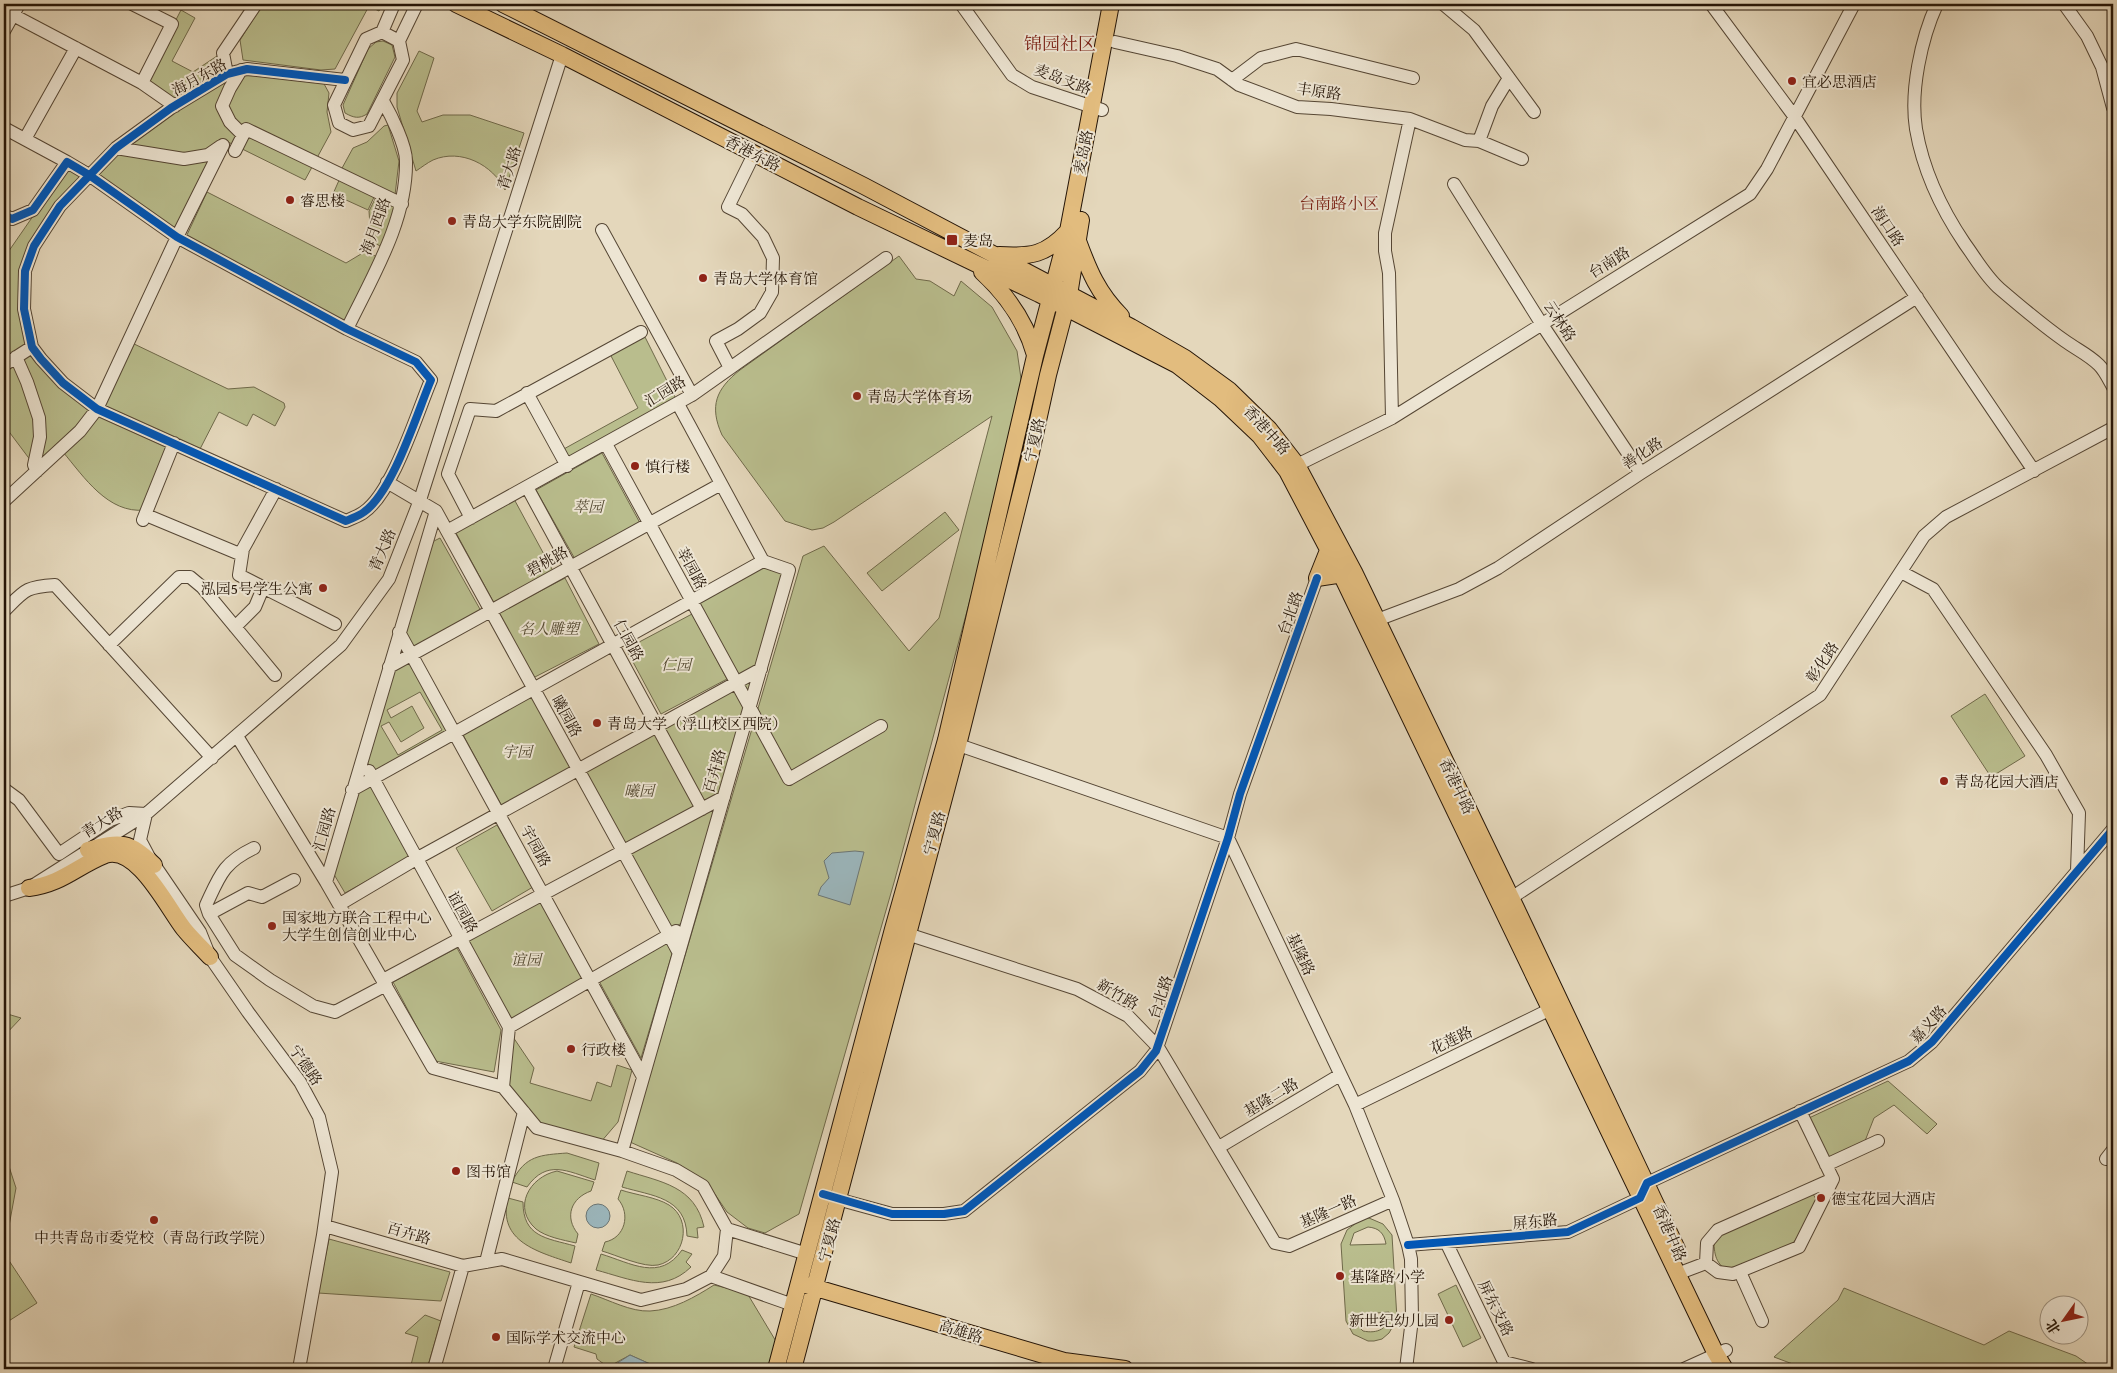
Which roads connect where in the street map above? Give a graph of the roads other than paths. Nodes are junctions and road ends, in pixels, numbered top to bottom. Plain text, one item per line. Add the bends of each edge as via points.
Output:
1 (132, 4) edge
2 (256, 4) edge
3 (394, 4) edge
4 (417, 4) edge
5 (456, 4) edge
6 (503, 4) edge
7 (961, 4) edge
8 (1111, 4) edge
9 (1122, 4) edge
10 (1444, 4) edge
11 (1711, 4) edge
12 (1854, 4) edge
13 (1938, 4) edge
14 (2064, 4) edge
15 (16, 9) edge
16 (4, 31) edge
17 (382, 32) junction
18 (399, 41) junction
19 (1115, 42) junction
20 (76, 48) junction
21 (562, 55) junction
22 (241, 70) junction
23 (227, 74) junction
24 (1412, 78) dead end
25 (1509, 78) junction
26 (345, 80) junction
27 (1232, 80) junction
28 (142, 83) junction
29 (382, 102) junction
30 (175, 106) junction
31 (2113, 108) edge
32 (1097, 109) junction
33 (1534, 112) dead end
34 (1794, 116) junction
35 (1410, 119) junction
36 (4, 128) edge
37 (243, 135) junction
38 (25, 139) junction
39 (1478, 140) junction
40 (116, 148) junction
41 (236, 151) dead end
42 (754, 154) junction
43 (1522, 159) dead end
44 (67, 162) junction
45 (90, 175) junction
46 (1454, 184) dead end
47 (402, 204) junction
48 (4, 214) edge
49 (602, 230) dead end
50 (1073, 235) junction
51 (177, 238) junction
52 (995, 255) junction
53 (886, 258) dead end
54 (971, 262) junction
55 (1916, 297) junction
56 (1060, 298) junction
57 (1541, 323) junction
58 (1131, 327) junction
59 (347, 329) junction
60 (641, 332) dead end
61 (32, 347) junction
62 (1035, 356) junction
63 (16, 357) junction
64 (4, 366) edge
65 (730, 368) junction
66 (2113, 387) edge
67 (527, 394) junction
68 (692, 395) junction
69 (678, 404) junction
70 (97, 409) junction
71 (1392, 418) junction
72 (2113, 428) edge
73 (174, 444) junction
74 (606, 444) junction
75 (1297, 464) junction
76 (567, 466) junction
77 (37, 471) junction
78 (2034, 471) junction
79 (1641, 473) junction
80 (387, 482) junction
81 (721, 484) junction
82 (527, 487) junction
83 (276, 489) junction
84 (4, 499) edge
85 (420, 500) junction
86 (436, 511) junction
87 (471, 518) junction
88 (650, 523) junction
89 (447, 531) junction
90 (1331, 542) junction
91 (242, 555) junction
92 (763, 561) junction
93 (570, 567) junction
94 (1900, 572) junction
95 (1347, 573) junction
96 (1317, 578) junction
97 (263, 588) junction
98 (692, 601) junction
99 (491, 610) junction
100 (4, 611) edge
101 (1377, 620) junction
102 (335, 624) dead end
103 (235, 627) junction
104 (400, 632) junction
105 (109, 644) junction
106 (613, 645) junction
107 (412, 654) junction
108 (389, 667) junction
109 (761, 669) junction
110 (275, 675) dead end
111 (736, 683) junction
112 (534, 689) junction
113 (750, 707) junction
114 (657, 726) junction
115 (881, 726) dead end
116 (455, 733) junction
117 (237, 736) junction
118 (952, 742) junction
119 (212, 758) junction
120 (362, 758) junction
121 (578, 770) junction
122 (373, 778) junction
123 (4, 790) edge
124 (352, 790) junction
125 (724, 797) junction
126 (702, 809) junction
127 (499, 813) junction
128 (146, 814) junction
129 (2113, 829) edge
130 (1228, 838) junction
131 (254, 848) dead end
132 (88, 850) junction
133 (623, 851) junction
134 (416, 859) junction
135 (154, 865) junction
136 (2077, 871) junction
137 (294, 880) dead end
138 (326, 882) junction
139 (29, 888) junction
140 (543, 894) junction
141 (4, 896) edge
142 (1506, 901) junction
143 (340, 904) junction
144 (209, 914) junction
145 (687, 925) junction
146 (900, 931) junction
147 (669, 935) junction
148 (459, 938) junction
149 (679, 953) junction
150 (210, 957) junction
151 (590, 980) junction
152 (385, 982) junction
153 (1556, 1007) junction
154 (509, 1027) junction
155 (1158, 1047) junction
156 (1340, 1075) junction
157 (643, 1077) junction
158 (503, 1087) junction
159 (1355, 1105) junction
160 (1800, 1111) junction
161 (524, 1112) junction
162 (1878, 1141) dead end
163 (1220, 1147) junction
164 (622, 1151) junction
165 (1826, 1165) junction
166 (1833, 1179) junction
167 (1644, 1190) junction
168 (823, 1194) junction
169 (840, 1200) junction
170 (1393, 1200) junction
171 (324, 1226) junction
172 (727, 1229) junction
173 (1446, 1242) junction
174 (1275, 1243) joint
175 (1408, 1245) junction
176 (808, 1254) junction
177 (486, 1262) junction
178 (1706, 1263) junction
179 (463, 1266) junction
180 (1682, 1272) junction
181 (1740, 1272) junction
182 (711, 1276) junction
183 (579, 1282) junction
184 (800, 1284) junction
185 (816, 1288) junction
186 (793, 1305) junction
187 (1762, 1320) dead end
188 (1721, 1352) junction
189 (1062, 1365) edge
190 (299, 1369) edge
191 (434, 1369) edge
192 (554, 1369) edge
193 (776, 1369) edge
194 (793, 1369) edge
195 (1125, 1369) edge
196 (1406, 1369) edge
197 (1532, 1369) edge
198 (1684, 1369) edge
199 (1725, 1369) edge
200 (1738, 1369) edge

1 - 28 street via 172,24
2 - 23 street via 224,53
3 - 17 street
4 - 18 street
5 - 21 main road, 香港东路
6 - 52 main road, 香港东路
7 - 32 street, 麦岛支路 via 1012,75 1032,87
8 - 32 main road, 麦岛路
9 - 19 main road, 麦岛路
10 - 25 street via 1474,30
11 - 34 street, 海口路
12 - 34 street, 台南路
13 - 66 street via 1922,47 1916,99 1916,128 1925,165 1938,196 1958,233 1997,287 2090,357
14 - 31 street via 2087,36 2098,59
15 - 16 street
15 - 20 street
17 - 18 street
17 - 26 street via 366,39
18 - 29 street via 403,60
19 - 27 street, 丰原路 via 1177,56 1217,69
19 - 32 main road, 麦岛路
20 - 28 street
20 - 38 street
21 - 42 main road, 香港东路
21 - 85 street, 青大路
22 - 23 street, 海月东路
22 - 26 street, 海月东路
22 - 37 street via 222,106 230,122
23 - 30 street, 海月东路
24 - 27 street via 1296,49 1261,58
25 - 33 street
25 - 39 street via 1492,106
26 - 29 street via 334,105 339,123 353,130 369,126
27 - 35 street, 丰原路 via 1297,107
28 - 30 street
29 - 47 street, 海月西路 via 394,119 407,160
30 - 40 street, 海月东路
32 - 50 main road, 麦岛路
34 - 55 street, 海口路
34 - 57 street, 台南路 via 1767,169 1750,194
35 - 39 street, 丰原路 via 1465,140
35 - 71 street via 1385,233
36 - 38 street
37 - 41 street
37 - 47 street via 246,129
38 - 44 street
39 - 43 street, 丰原路
40 - 45 street
40 - 51 street via 184,159 208,155 223,145
42 - 54 main road, 香港东路
42 - 65 street via 728,206 742,214 763,237 772,258 772,292 760,313 716,341
44 - 45 street
44 - 48 street via 33,210 12,219
45 - 51 street
45 - 61 street via 60,206 34,246 25,270 24,309
46 - 57 street, 云林路
47 - 59 street, 海月西路 via 383,255
49 - 68 street
50 - 52 main road via 1033,255
50 - 56 main road, 麦岛路
50 - 58 main road via 1106,302
51 - 59 street
51 - 70 street
52 - 56 main road, 香港东路
53 - 65 street, 汇园路
54 - 56 main road, 香港东路
54 - 62 main road via 995,284 1019,316
55 - 78 street, 海口路
55 - 79 street, 善化路
56 - 58 main road, 香港中路
56 - 62 main road, 宁夏路
56 - 90 main road, 香港中路 via 1177,365 1221,399 1260,436 1287,471
56 - 118 main road, 宁夏路 via 1048,376 1030,457
57 - 71 street, 台南路
57 - 79 street, 云林路
58 - 75 main road, 香港中路 via 1185,358 1230,390 1269,429
59 - 80 street via 416,362 431,380
60 - 67 street
61 - 63 street
61 - 70 street via 63,383
62 - 118 main road, 宁夏路
63 - 64 street
63 - 77 street via 39,418 40,437 34,465
65 - 68 street, 汇园路
67 - 76 street
67 - 87 street via 496,411 470,409 448,474
68 - 69 street, 汇园路
69 - 74 street, 汇园路
69 - 81 street
70 - 73 street
70 - 77 street via 80,431
71 - 75 street, 台南路
72 - 78 street, 彰化路
73 - 83 street
73 - 91 street via 145,517
74 - 76 street, 汇园路
74 - 88 street
75 - 90 main road, 香港中路
76 - 82 street, 汇园路
77 - 84 street
78 - 94 street, 彰化路 via 1946,517 1924,536
79 - 101 street, 善化路 via 1498,568 1459,589
80 - 83 street via 365,512 346,521
80 - 85 street, 曦园路
81 - 88 street, 碧桃路
81 - 92 street
82 - 87 street, 汇园路
82 - 93 street, 仁园路
83 - 91 street
85 - 86 street, 曦园路
85 - 117 street, 青大路 via 389,579 341,645
86 - 89 street, 曦园路
86 - 104 street, 汇园路
87 - 89 street, 汇园路
88 - 93 street, 碧桃路
88 - 98 street
89 - 99 street, 曦园路
90 - 95 main road, 香港中路
90 - 96 main road
91 - 97 street via 239,575
92 - 98 street
92 - 109 street, 百卉路 via 789,570
93 - 99 street, 碧桃路
93 - 106 street, 仁园路
94 - 136 street via 1933,589 2046,755 2079,813
94 - 142 street, 彰化路 via 1820,695
95 - 96 main road
95 - 101 main road, 香港中路
95 - 142 main road, 香港中路
96 - 130 street, 台北路
97 - 102 street
97 - 103 street via 255,608
98 - 106 street
98 - 111 street
99 - 107 street, 碧桃路
99 - 112 street, 曦园路
100 - 105 street via 25,590 34,586 55,586
101 - 142 main road, 香港中路
103 - 105 street via 190,576 179,577
103 - 110 street
104 - 107 street, 宇园路
104 - 108 street, 汇园路
105 - 119 street
106 - 112 street
106 - 114 street, 仁园路
107 - 108 street, 碧桃路
107 - 116 street, 宇园路
108 - 120 street, 汇园路
109 - 111 street
109 - 113 street, 百卉路
111 - 113 street
111 - 114 street
112 - 116 street
112 - 121 street, 曦园路
113 - 115 street via 789,779
113 - 125 street, 百卉路
114 - 121 street
114 - 126 street, 仁园路
116 - 122 street
116 - 127 street, 宇园路
117 - 119 street, 青大路
117 - 138 street
118 - 130 street
118 - 146 main road, 宁夏路
119 - 128 street, 青大路
120 - 122 street, 谊园路
120 - 124 street, 汇园路
121 - 127 street
121 - 133 street, 曦园路
122 - 124 street
122 - 134 street, 谊园路
123 - 128 street via 19,800 59,854 110,820 129,813
124 - 138 street, 汇园路
125 - 126 street
125 - 145 street, 百卉路
126 - 133 street
127 - 134 street
127 - 140 street, 宇园路
128 - 132 street, 青大路
128 - 135 street, 宁德路 via 140,840
129 - 136 street, 嘉义路
130 - 155 street, 台北路
130 - 156 street, 基隆路
131 - 144 street via 237,857 222,871 206,905
132 - 135 main road via 112,845 130,846 140,850
132 - 139 street, 青大路
133 - 140 street
133 - 147 street, 曦园路
134 - 143 street
134 - 148 street, 谊园路
135 - 150 street, 宁德路 via 200,932
136 - 160 street, 嘉义路 via 1922,1051 1902,1064
137 - 144 street via 262,897 248,893
138 - 143 street
139 - 141 street, 青大路
139 - 150 main road via 62,879 108,854 125,857 143,870 184,930
140 - 148 street
140 - 151 street, 宇园路
142 - 153 main road, 香港中路
143 - 152 street
144 - 152 street via 235,955 312,1006 335,1012
145 - 147 street
145 - 149 street, 百卉路
146 - 155 street, 新竹路 via 1077,989 1128,1016
146 - 168 main road, 宁夏路
146 - 169 main road, 宁夏路
147 - 149 street, 曦园路
147 - 151 street
148 - 152 street
148 - 154 street, 谊园路
149 - 157 street, 百卉路
150 - 171 street, 宁德路 via 300,1082 319,1117 332,1172
151 - 154 street
151 - 157 street, 宇园路
152 - 158 street via 433,1068
153 - 159 street, 花莲路
153 - 167 main road, 香港中路
154 - 158 street
155 - 163 street, 新竹路
155 - 169 street, 台北路 via 1140,1071 964,1211 892,1214
156 - 159 street, 基隆路
156 - 163 street, 基隆二路
157 - 164 street, 百卉路
158 - 161 street
159 - 170 street, 基隆路
160 - 165 street
160 - 167 street, 嘉义路
161 - 164 street via 537,1128
161 - 177 street
162 - 165 street
163 - 174 street, 新竹路
164 - 172 street via 676,1170 703,1186
165 - 166 street
166 - 178 street via 1718,1230 1707,1243
166 - 181 street via 1799,1247
167 - 173 street, 屏东路 via 1568,1232
167 - 180 main road, 香港中路
168 - 169 street, 台北路
168 - 176 main road, 宁夏路
169 - 185 main road, 宁夏路
170 - 174 street, 基隆一路 via 1289,1246
170 - 175 street, 基隆路
171 - 179 street, 百卉路
171 - 190 street, 宁德路
172 - 176 street
172 - 182 street via 724,1256
173 - 175 street, 屏东路
173 - 197 street, 屏东支路 via 1504,1362
175 - 196 street, 基隆路 via 1412,1319
176 - 184 main road, 宁夏路
177 - 179 street, 百卉路
177 - 183 street, 百卉路 via 502,1259
178 - 180 street
178 - 181 street via 1718,1272
179 - 191 street
180 - 188 main road, 香港中路
181 - 187 street
182 - 183 street, 百卉路 via 686,1289 641,1300
182 - 186 street
183 - 192 street
184 - 185 main road, 高雄路
184 - 186 main road, 宁夏路
185 - 189 main road, 高雄路
185 - 194 main road, 宁夏路
186 - 193 main road, 宁夏路
188 - 198 street
188 - 199 main road, 香港中路
188 - 200 main road, 香港中路
189 - 195 main road, 高雄路

